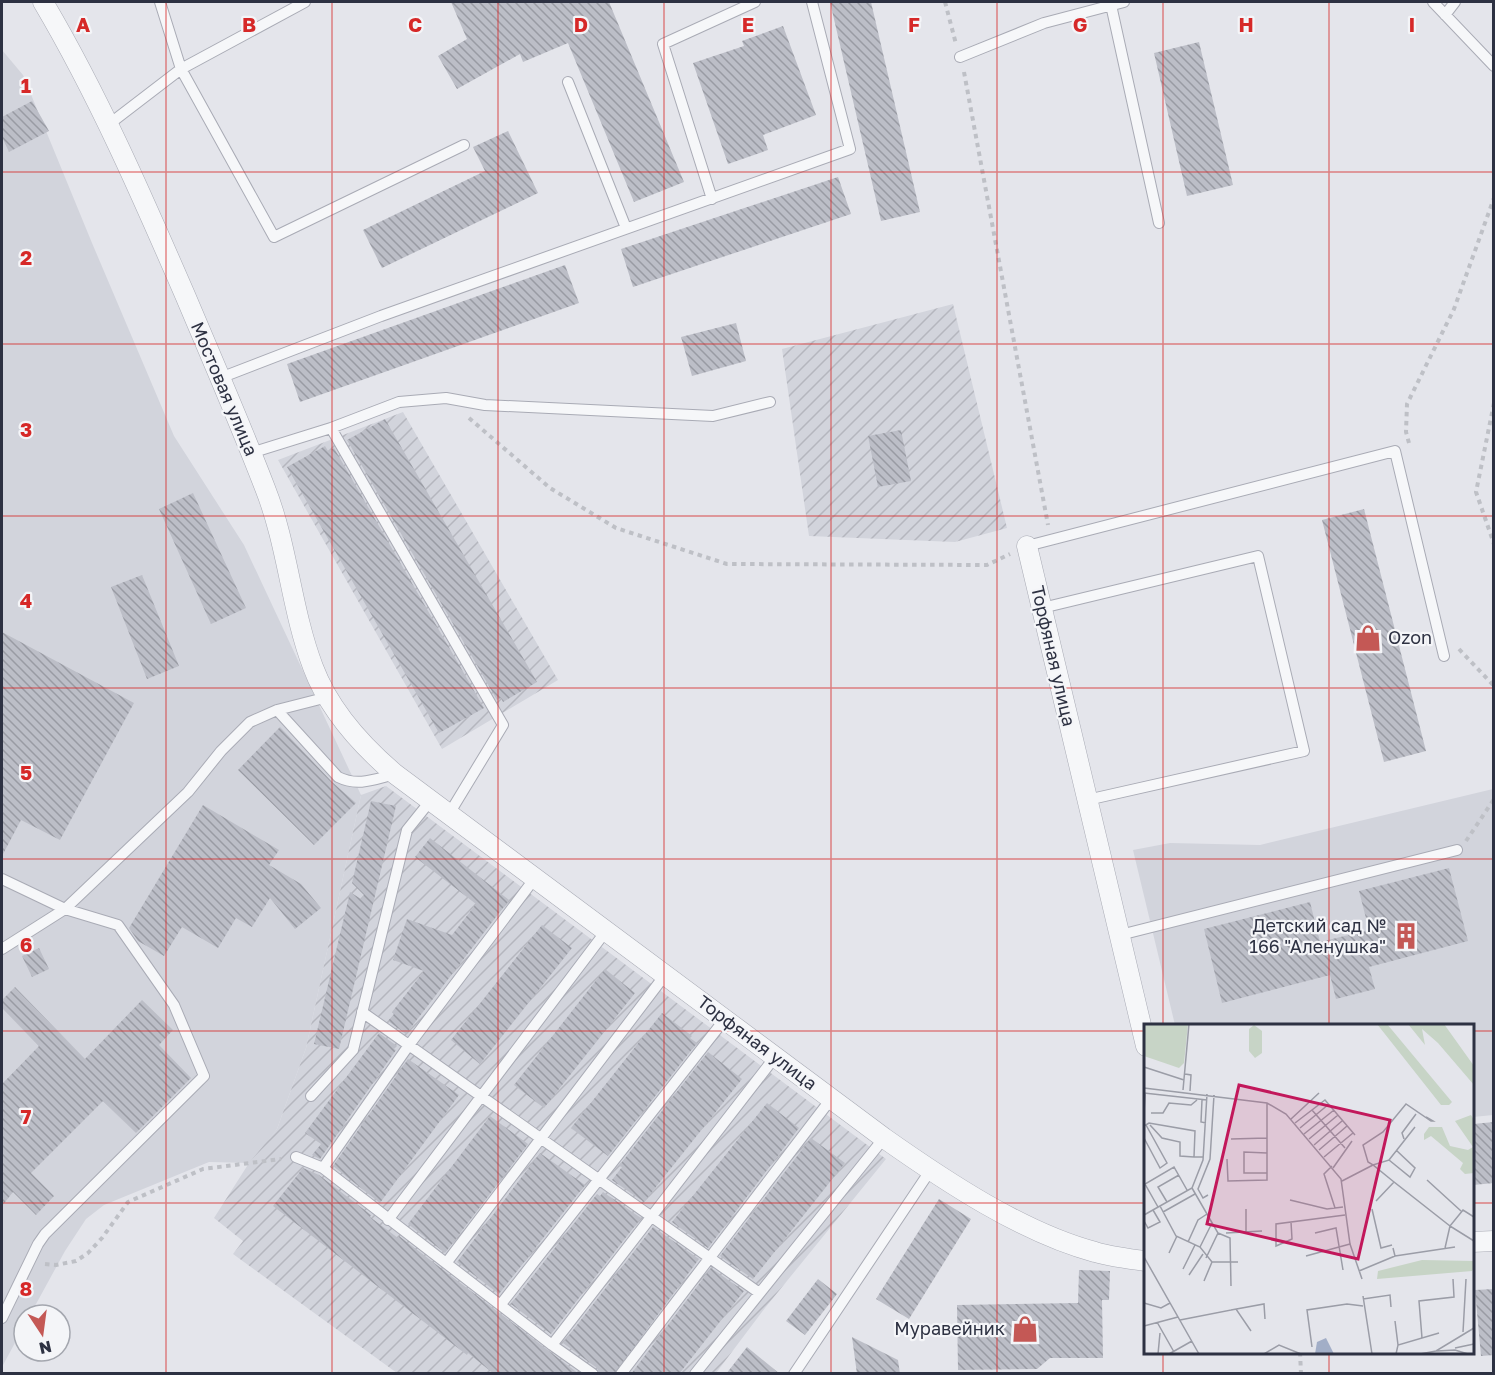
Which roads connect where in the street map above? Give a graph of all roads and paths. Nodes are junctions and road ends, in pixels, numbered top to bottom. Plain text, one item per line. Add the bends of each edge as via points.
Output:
1 (43, 2) edge
2 (160, 2) edge
3 (305, 2) edge
4 (755, 2) edge
5 (812, 2) edge
6 (945, 2) edge
7 (1124, 2) edge
8 (1433, 2) edge
9 (1455, 2) edge
10 (1111, 5) junction
11 (1446, 15) junction
12 (960, 57) junction
13 (1494, 66) edge
14 (182, 69) junction
15 (568, 82) dead end
16 (108, 124) junction
17 (464, 145) dead end
18 (1494, 198) edge
19 (712, 199) junction
20 (1159, 223) dead end
21 (626, 228) junction
22 (220, 378) junction
23 (446, 398) junction
24 (770, 402) dead end
25 (1494, 403) edge
26 (331, 428) junction
27 (1409, 443) dead end
28 (251, 453) junction
29 (1050, 539) junction
30 (1494, 544) edge
31 (1027, 546) junction
32 (1042, 608) junction
33 (1457, 638) dead end
34 (1444, 656) dead end
35 (1494, 686) edge
36 (328, 697) junction
37 (278, 710) junction
38 (395, 774) junction
39 (1494, 799) edge
40 (431, 800) junction
41 (1087, 800) junction
42 (449, 814) junction
43 (1457, 850) joint
44 (535, 878) junction
45 (2, 879) edge
46 (65, 909) junction
47 (606, 931) junction
48 (1120, 935) junction
49 (2, 949) edge
50 (665, 975) junction
51 (362, 1012) junction
52 (724, 1019) junction
53 (1144, 1037) edge
54 (409, 1045) junction
55 (775, 1057) junction
56 (311, 1096) dead end
57 (482, 1096) junction
58 (831, 1099) junction
59 (540, 1138) junction
60 (884, 1138) junction
61 (296, 1157) joint
62 (323, 1168) junction
63 (930, 1171) junction
64 (599, 1180) junction
65 (651, 1216) junction
66 (387, 1220) junction
67 (1494, 1241) edge
68 (1474, 1242) edge
69 (709, 1257) junction
70 (29, 1261) junction
71 (1144, 1261) edge
72 (447, 1262) junction
73 (758, 1292) junction
74 (501, 1304) junction
75 (2, 1318) edge
76 (552, 1345) junction
77 (1300, 1354) edge
78 (593, 1374) edge
79 (621, 1374) edge
80 (695, 1374) edge
81 (794, 1374) edge
82 (1301, 1374) edge

1 - 16 street, Мостовая улица
2 - 14 lane
3 - 14 lane
4 - 19 lane via 663,44
5 - 19 lane via 850,148
6 - 12 path
7 - 10 lane
8 - 11 lane
9 - 11 lane
10 - 12 lane via 1044,23
10 - 20 lane
11 - 13 lane
12 - 29 path
14 - 16 lane
14 - 17 lane via 274,237
15 - 21 lane
16 - 22 street, Мостовая улица
18 - 27 path via 1454,309 1407,404
19 - 21 lane
21 - 22 lane
22 - 28 street, Мостовая улица
23 - 24 lane via 485,405 713,416
23 - 26 lane via 399,402
23 - 31 path via 550,488 616,528 728,564 987,565
25 - 30 path via 1476,492
26 - 28 lane
26 - 42 lane via 503,725
28 - 36 street, Мостовая улица via 277,524 313,667
29 - 31 lane
29 - 34 lane via 1395,451
31 - 32 street, Торфяная улица
32 - 41 street, Торфяная улица
32 - 41 lane via 1258,556 1304,751
33 - 35 path via 1460,650
36 - 37 lane
36 - 38 street, Мостовая улица via 364,746
37 - 38 lane via 338,777 360,783
37 - 46 lane via 250,722 238,733 188,792
38 - 40 street, Торфяная улица
39 - 43 path via 1470,838
40 - 42 street, Торфяная улица
40 - 51 lane via 407,830
41 - 48 street, Торфяная улица
42 - 44 street, Торфяная улица
43 - 48 lane
44 - 47 street, Торфяная улица
44 - 54 lane
45 - 46 lane
46 - 49 lane
46 - 70 lane via 118,925 174,1005 204,1076 45,1234
47 - 50 street, Торфяная улица
47 - 57 lane
48 - 53 street, Торфяная улица
50 - 52 street, Торфяная улица
50 - 59 lane
51 - 54 lane
51 - 56 lane via 353,1050
52 - 55 street, Торфяная улица
52 - 64 lane
54 - 57 lane
54 - 62 lane
55 - 58 street, Торфяная улица
55 - 65 lane
57 - 59 lane
57 - 66 lane
58 - 60 street, Торфяная улица
58 - 69 lane
59 - 64 lane
59 - 72 lane
60 - 63 street, Торфяная улица
60 - 73 lane
61 - 62 lane
61 - 70 path via 203,1169 128,1202 102,1238 76,1261 56,1265
62 - 66 lane
63 - 71 street, Торфяная улица via 1064,1241 1094,1252
63 - 81 lane
64 - 65 lane
64 - 74 lane
65 - 69 lane
65 - 76 lane
66 - 72 lane
67 - 68 street
69 - 73 lane
69 - 79 lane
70 - 75 lane
72 - 74 lane
73 - 80 lane
74 - 76 lane
76 - 78 lane
77 - 82 path

